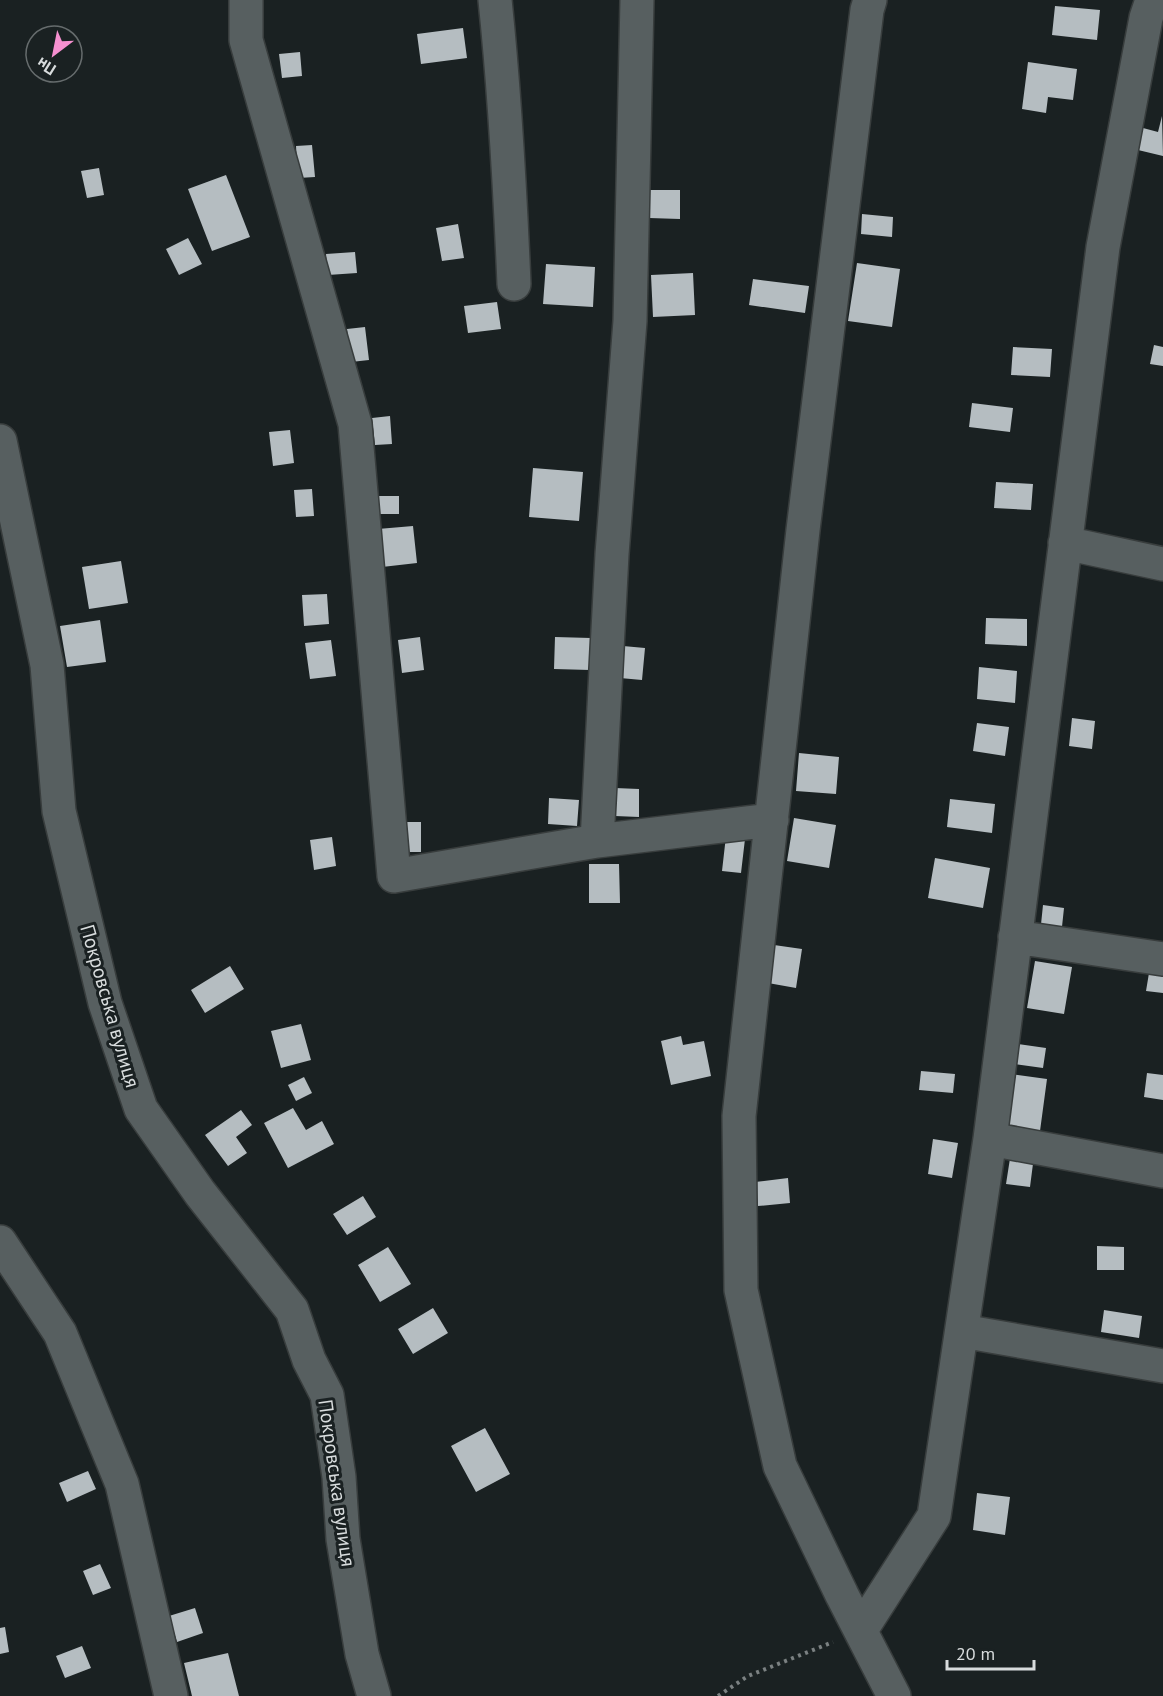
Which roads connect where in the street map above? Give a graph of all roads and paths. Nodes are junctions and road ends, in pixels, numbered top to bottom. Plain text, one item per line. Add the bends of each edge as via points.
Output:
1 (246, 0) edge
2 (495, 0) edge
3 (636, 0) edge
4 (870, 0) edge
5 (1152, 0) edge
6 (514, 284) dead end
7 (0, 441) edge
8 (1065, 543) junction
9 (1163, 564) edge
10 (772, 820) junction
11 (597, 841) junction
12 (1015, 937) junction
13 (1163, 959) edge
14 (990, 1139) junction
15 (1163, 1171) edge
16 (0, 1242) edge
17 (962, 1330) junction
18 (1163, 1366) edge
19 (861, 1630) junction
20 (171, 1696) edge
21 (374, 1696) edge
22 (718, 1696) edge
23 (894, 1696) edge

1 - 11 street via 246,40 355,424 394,876
2 - 6 street via 510,170
3 - 11 street via 630,321 612,554
4 - 10 street via 803,530
5 - 8 street via 1103,247
7 - 21 street, Покровська вулиця via 47,665 59,811 105,1003 141,1109 200,1193 292,1310 309,1360 327,1395 343,1539 362,1654
8 - 9 street
8 - 12 street
10 - 11 street
10 - 19 street via 739,1116 741,1290 780,1466
12 - 13 street
12 - 14 street
14 - 15 street
14 - 17 street
16 - 20 street via 60,1333 122,1484
17 - 18 street
17 - 19 street via 934,1516
19 - 22 path via 748,1676
19 - 23 street

